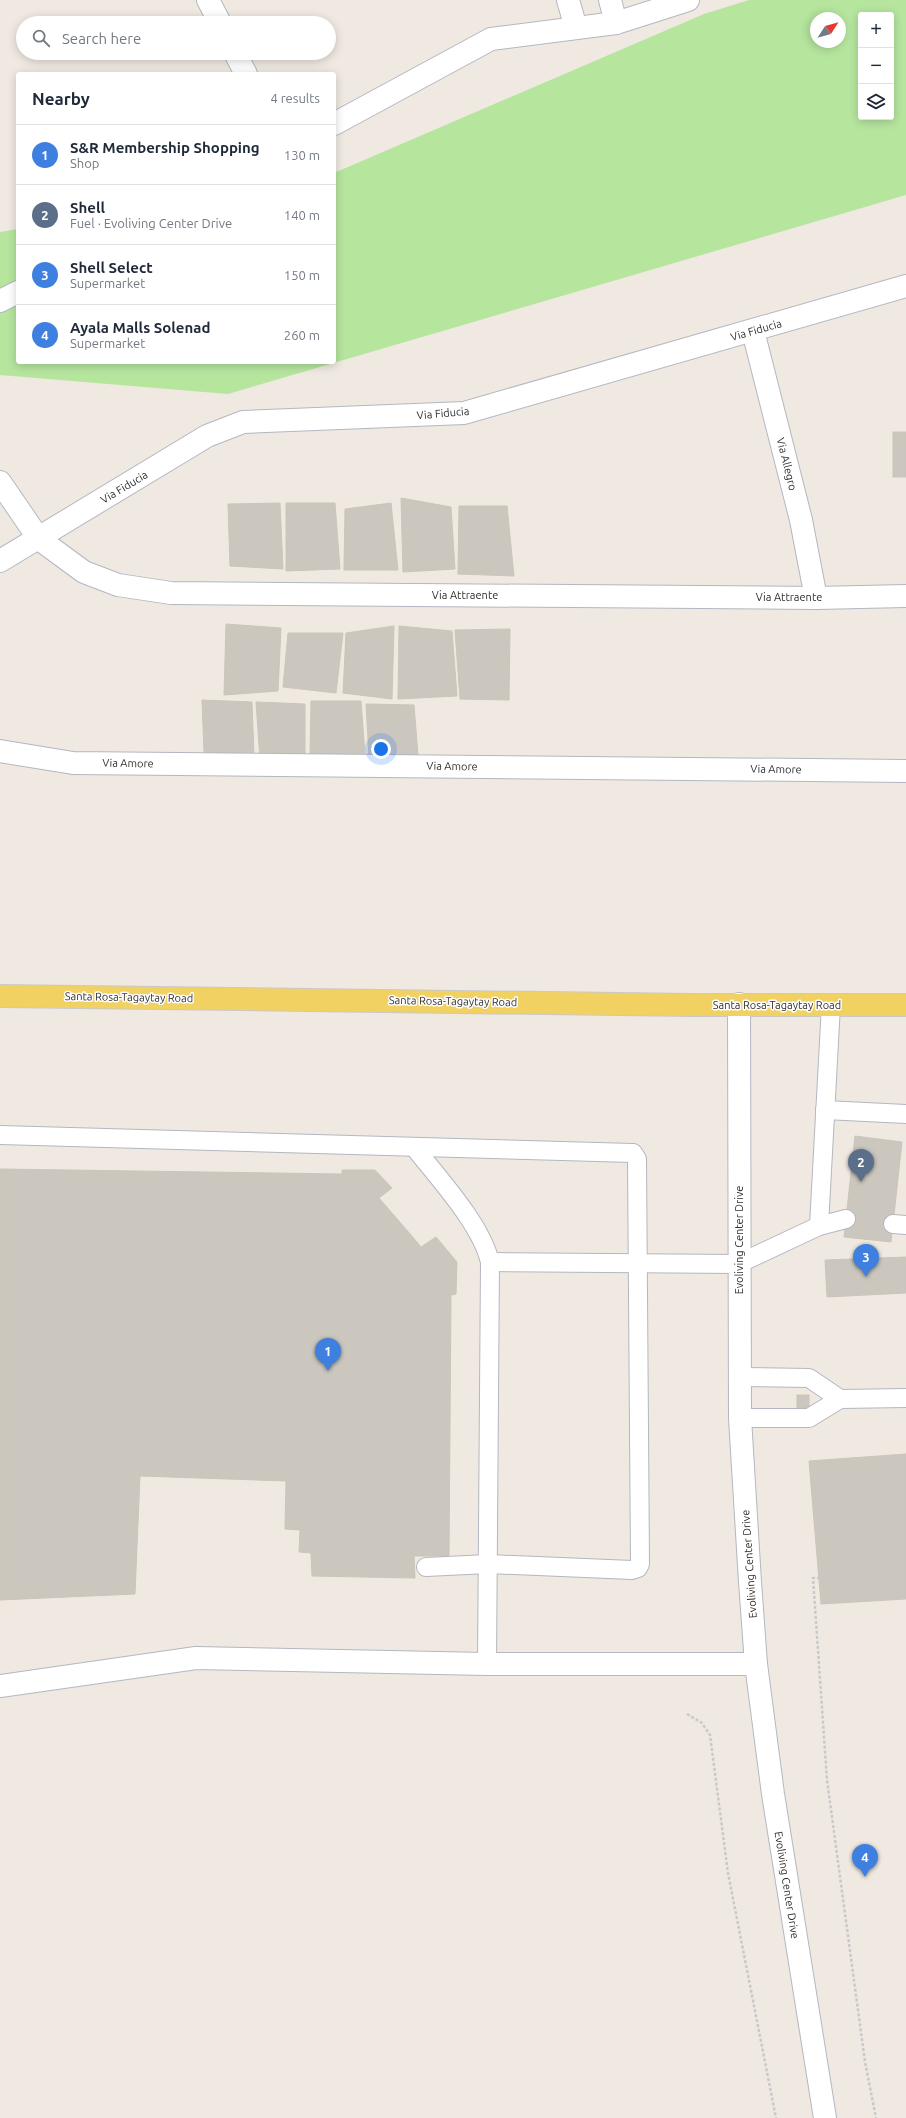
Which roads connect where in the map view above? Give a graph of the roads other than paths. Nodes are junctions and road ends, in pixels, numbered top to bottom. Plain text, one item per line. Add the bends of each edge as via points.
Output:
1 (208, 0) edge
2 (568, 0) edge
3 (610, 0) edge
4 (688, 0) edge
5 (216, 16) edge
6 (616, 24) junction
7 (576, 28) junction
8 (239, 60) edge
9 (245, 72) edge
10 (336, 123) edge
11 (906, 286) edge
12 (16, 293) edge
13 (0, 301) edge
14 (753, 331) junction
15 (0, 482) edge
16 (39, 539) junction
17 (0, 561) edge
18 (906, 596) edge
19 (816, 598) junction
20 (0, 751) edge
21 (906, 771) edge
22 (0, 996) edge
23 (738, 1004) junction
24 (831, 1005) junction
25 (906, 1005) edge
26 (825, 1110) junction
27 (906, 1114) edge
28 (0, 1135) edge
29 (414, 1147) junction
30 (846, 1219) dead end
31 (818, 1226) junction
32 (490, 1262) junction
33 (638, 1264) junction
34 (738, 1264) junction
35 (740, 1377) junction
36 (906, 1398) edge
37 (840, 1399) junction
38 (740, 1418) junction
39 (488, 1564) junction
40 (426, 1567) dead end
41 (487, 1664) junction
42 (756, 1664) junction
43 (0, 1686) edge
44 (825, 2118) edge

1 - 5 street
2 - 7 street
3 - 6 street
4 - 6 street
6 - 7 street
7 - 10 street via 491,39
8 - 9 street
11 - 14 street, Via Fiducia
12 - 13 street
14 - 16 street, Via Fiducia via 464,413 243,422 207,436
14 - 19 street, Via Allegro via 801,520
15 - 16 street, Via Attraente
16 - 17 street, Via Fiducia
16 - 19 street, Via Attraente via 61,557 91,574 118,585 171,593
18 - 19 street, Via Attraente
20 - 21 street, Via Amore via 73,763
22 - 23 main road, Santa Rosa-Tagaytay Road
23 - 24 main road, Santa Rosa-Tagaytay Road
23 - 34 street, Evoliving Center Drive
24 - 25 main road, Santa Rosa-Tagaytay Road
24 - 26 lane
26 - 27 lane
26 - 31 lane
28 - 29 lane
29 - 32 lane via 471,1222 486,1246
29 - 33 lane via 633,1153 637,1159
30 - 31 lane
31 - 34 lane
32 - 33 lane
32 - 39 lane
33 - 34 lane
33 - 39 lane via 638,1568 632,1570
34 - 35 street, Evoliving Center Drive
35 - 37 lane via 809,1378
35 - 38 street, Evoliving Center Drive
36 - 37 lane
37 - 38 lane via 809,1418
38 - 42 street, Evoliving Center Drive
39 - 40 lane
39 - 41 lane
41 - 42 street
41 - 43 street via 196,1658
42 - 44 street, Evoliving Center Drive via 773,1794

